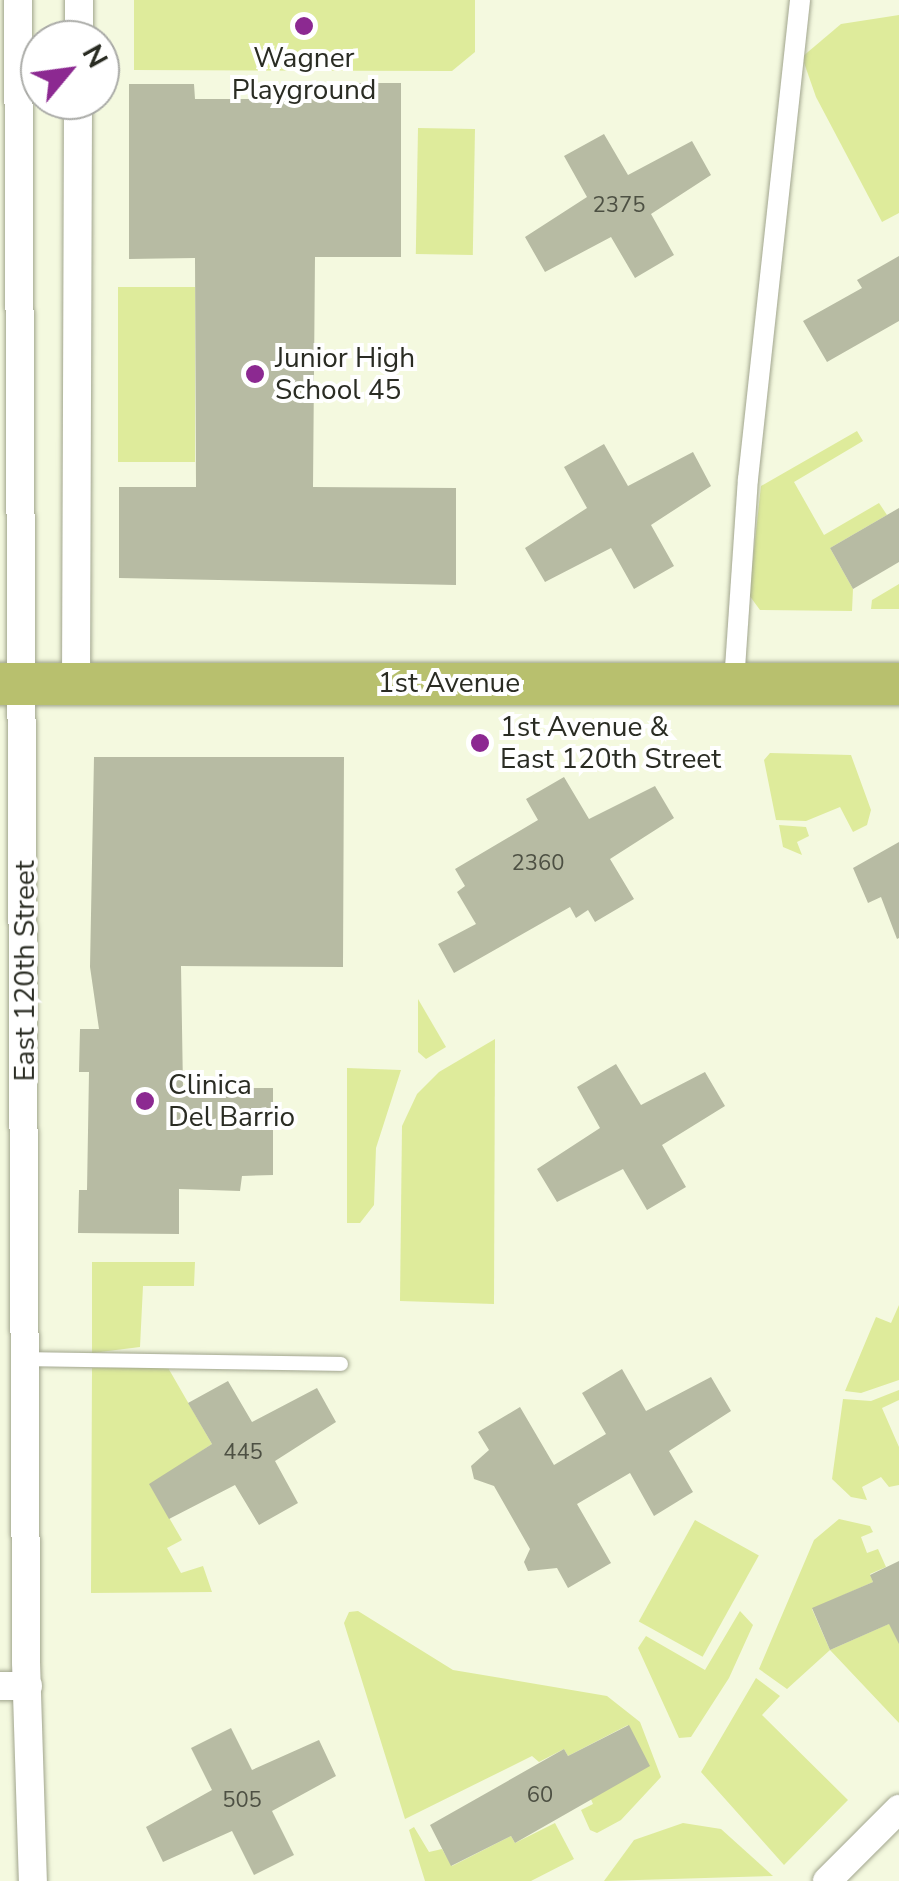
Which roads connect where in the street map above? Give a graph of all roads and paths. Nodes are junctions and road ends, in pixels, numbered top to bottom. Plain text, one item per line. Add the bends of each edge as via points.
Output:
1 (18, 0) edge
2 (800, 0) edge
3 (78, 120) edge
4 (76, 683) junction
5 (10, 684) edge
6 (734, 684) junction
7 (899, 684) edge
8 (26, 1359) junction
9 (341, 1364) dead end
10 (14, 1686) edge
11 (899, 1809) edge
12 (33, 1881) edge
13 (828, 1881) edge

1 - 5 street, East 120th Street
2 - 6 street via 748,480
3 - 4 street
4 - 5 main road, 1st Avenue
4 - 6 main road, 1st Avenue
5 - 8 street, East 120th Street
6 - 7 main road, 1st Avenue
8 - 9 lane
8 - 10 street, East 120th Street
10 - 12 street, East 120th Street
11 - 13 street

